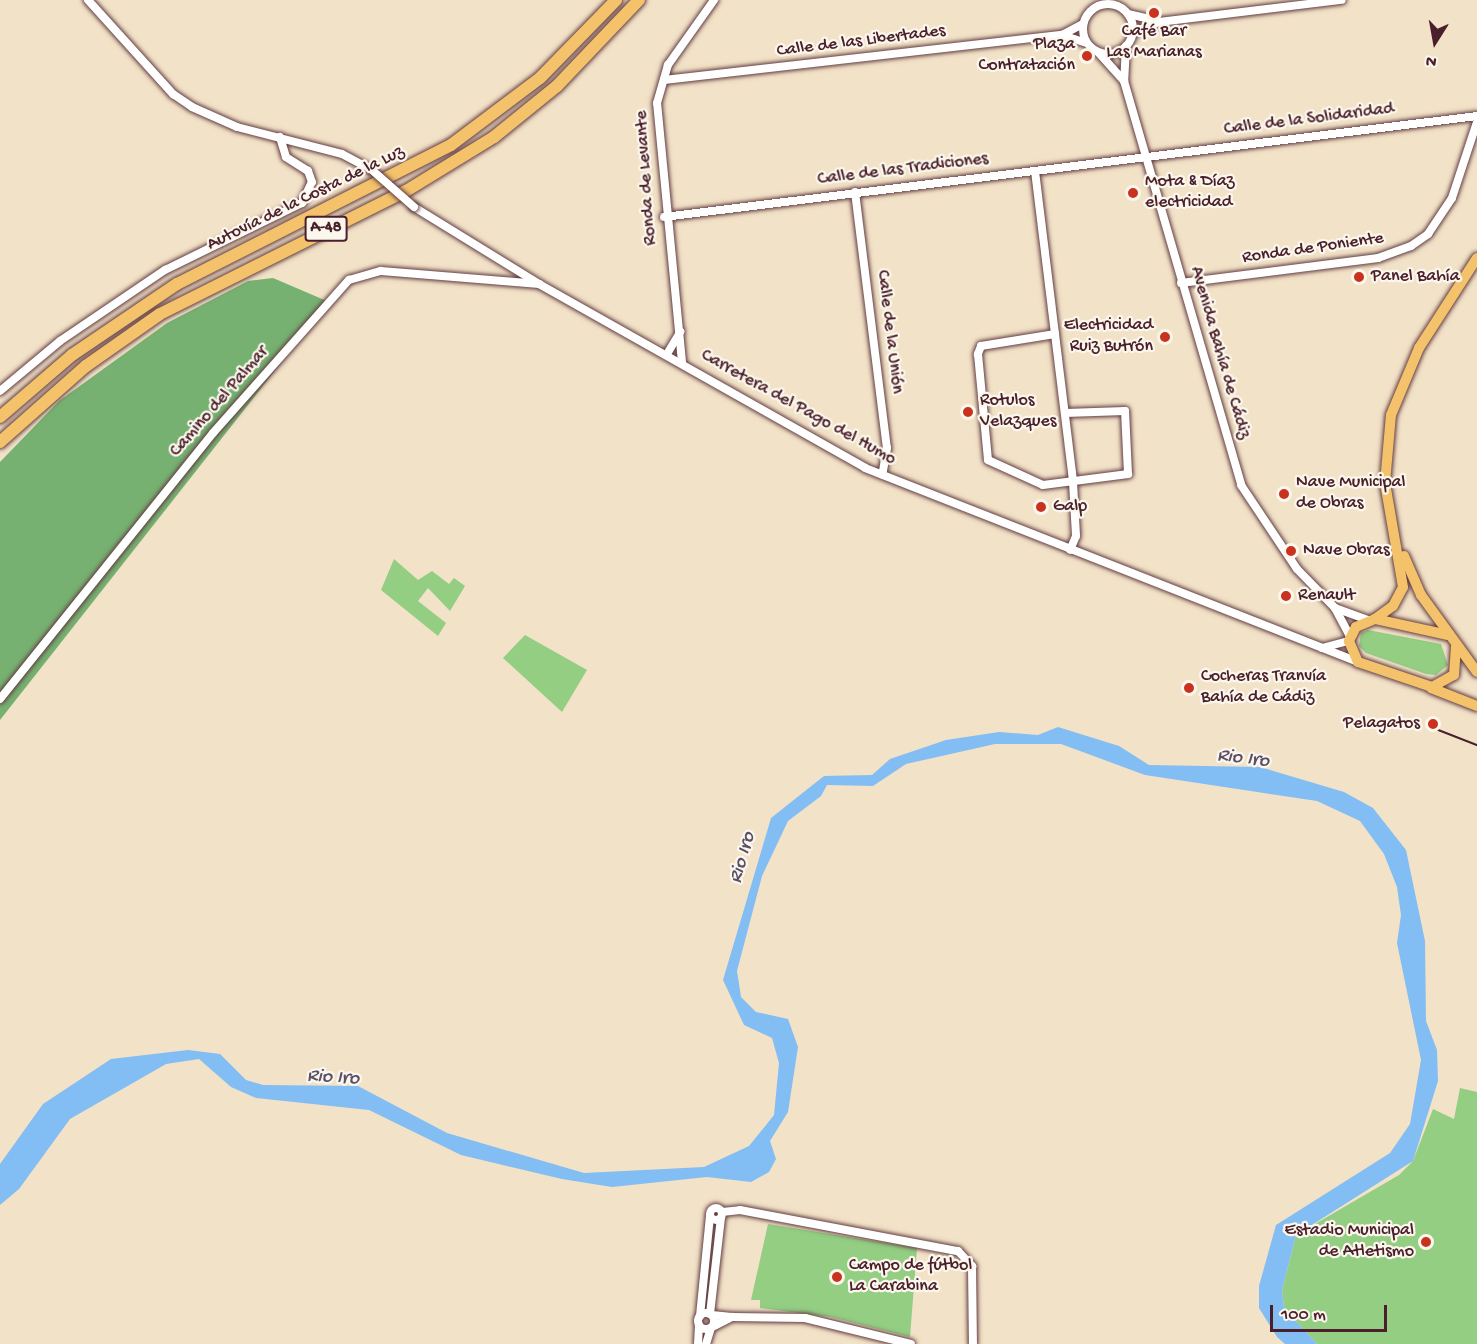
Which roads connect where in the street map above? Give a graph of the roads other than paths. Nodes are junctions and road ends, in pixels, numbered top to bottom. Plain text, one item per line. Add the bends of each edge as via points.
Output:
1 (88, 0) edge
2 (616, 0) edge
3 (639, 0) edge
4 (714, 0) edge
5 (1091, 0) edge
6 (1342, 0) edge
7 (1114, 3) edge
8 (1091, 10) junction
9 (1128, 14) junction
10 (1159, 22) junction
11 (1083, 24) junction
12 (1132, 33) junction
13 (1062, 35) junction
14 (1087, 43) junction
15 (1126, 46) junction
16 (1097, 51) junction
17 (664, 80) junction
18 (1124, 81) junction
19 (1477, 116) edge
20 (1477, 122) edge
21 (280, 137) junction
22 (1145, 157) junction
23 (1035, 171) junction
24 (855, 192) junction
25 (664, 217) junction
26 (1477, 258) edge
27 (1181, 283) junction
28 (539, 284) junction
29 (680, 333) junction
30 (1055, 334) junction
31 (670, 350) junction
32 (683, 358) junction
33 (0, 391) edge
34 (1065, 413) junction
35 (0, 417) edge
36 (0, 442) edge
37 (882, 475) junction
38 (1074, 482) junction
39 (1395, 540) junction
40 (1070, 550) junction
41 (1335, 608) junction
42 (1371, 620) junction
43 (1448, 635) junction
44 (1350, 638) junction
45 (1456, 645) junction
46 (1321, 648) junction
47 (1358, 662) junction
48 (1477, 672) edge
49 (1425, 686) junction
50 (0, 699) edge
51 (1477, 706) edge
52 (721, 1215) junction
53 (711, 1315) junction
54 (732, 1317) junction
55 (700, 1320) junction
56 (712, 1327) junction
57 (698, 1344) edge
58 (706, 1344) edge
59 (911, 1344) edge
60 (973, 1344) edge

1 - 21 street via 180,99 220,121
2 - 35 highway, Autovía de la Costa de la Luz / A-48 via 540,78 451,145 177,284 72,355
3 - 36 highway, Autovía de la Costa de la Luz / A-48 via 557,86 494,136 406,191 160,314 86,366
4 - 17 street, Ronda de Levante via 676,51
5 - 8 street
6 - 10 street
7 - 8 street
7 - 9 street
8 - 11 street
9 - 10 street
9 - 12 street
10 - 12 street
11 - 13 street, Calle de las Libertades
11 - 14 street
12 - 15 street
13 - 14 street, Calle de las Libertades
13 - 17 street, Calle de las Libertades
14 - 16 street
15 - 16 street via 1112,53
15 - 18 street, Avenida Bahía de Cádiz
16 - 18 street, Avenida Bahía de Cádiz
17 - 25 street, Ronda de Levante via 656,123
18 - 22 street, Avenida Bahía de Cádiz
19 - 22 street, Calle de la Solidaridad
20 - 27 street, Ronda de Poniente via 1452,198 1428,234 1411,246 1378,258
21 - 28 street, Carretera del Pago del Humo, bridge via 342,154 372,170 414,207
21 - 33 street via 286,157 308,171 312,182 302,203 165,270 60,341
22 - 23 street, Calle de las Tradiciones
22 - 27 street, Avenida Bahía de Cádiz
23 - 24 street, Calle de las Tradiciones
23 - 30 street
24 - 25 street, Calle de las Tradiciones
24 - 37 street, Calle de la Unión via 887,448
25 - 29 street, Ronda de Levante
26 - 39 main road via 1419,348 1396,397 1384,468
27 - 41 street, Avenida Bahía de Cádiz via 1241,485 1274,539
28 - 31 street, Carretera del Pago del Humo
28 - 50 street, Camino del Palmar via 381,271 350,280 213,433
29 - 31 street
29 - 32 street, Ronda de Levante
30 - 34 street
30 - 38 street via 981,346 987,456 994,466 1037,483
31 - 32 street, Carretera del Pago del Humo
32 - 37 street, Carretera del Pago del Humo
34 - 38 street
34 - 38 street via 1121,409 1129,442 1128,474
37 - 40 street, Carretera del Pago del Humo
38 - 40 street via 1076,536
39 - 42 main road via 1402,593
39 - 43 main road
40 - 46 street, Carretera del Pago del Humo
41 - 42 street, Avenida Bahía de Cádiz
41 - 44 street, Avenida Bahía de Cádiz
42 - 43 main road
42 - 44 main road
43 - 45 main road
44 - 46 street
44 - 47 main road
45 - 48 main road
45 - 49 main road via 1454,675 1438,686
46 - 47 street, Carretera del Pago del Humo
47 - 49 main road
49 - 51 main road
52 - 53 street
52 - 55 street via 716,1208 710,1215
52 - 60 street via 740,1210 958,1251 972,1266
53 - 54 street
53 - 55 street
53 - 56 street
54 - 56 street
54 - 59 street via 804,1318
55 - 56 street
55 - 57 street
56 - 58 street

